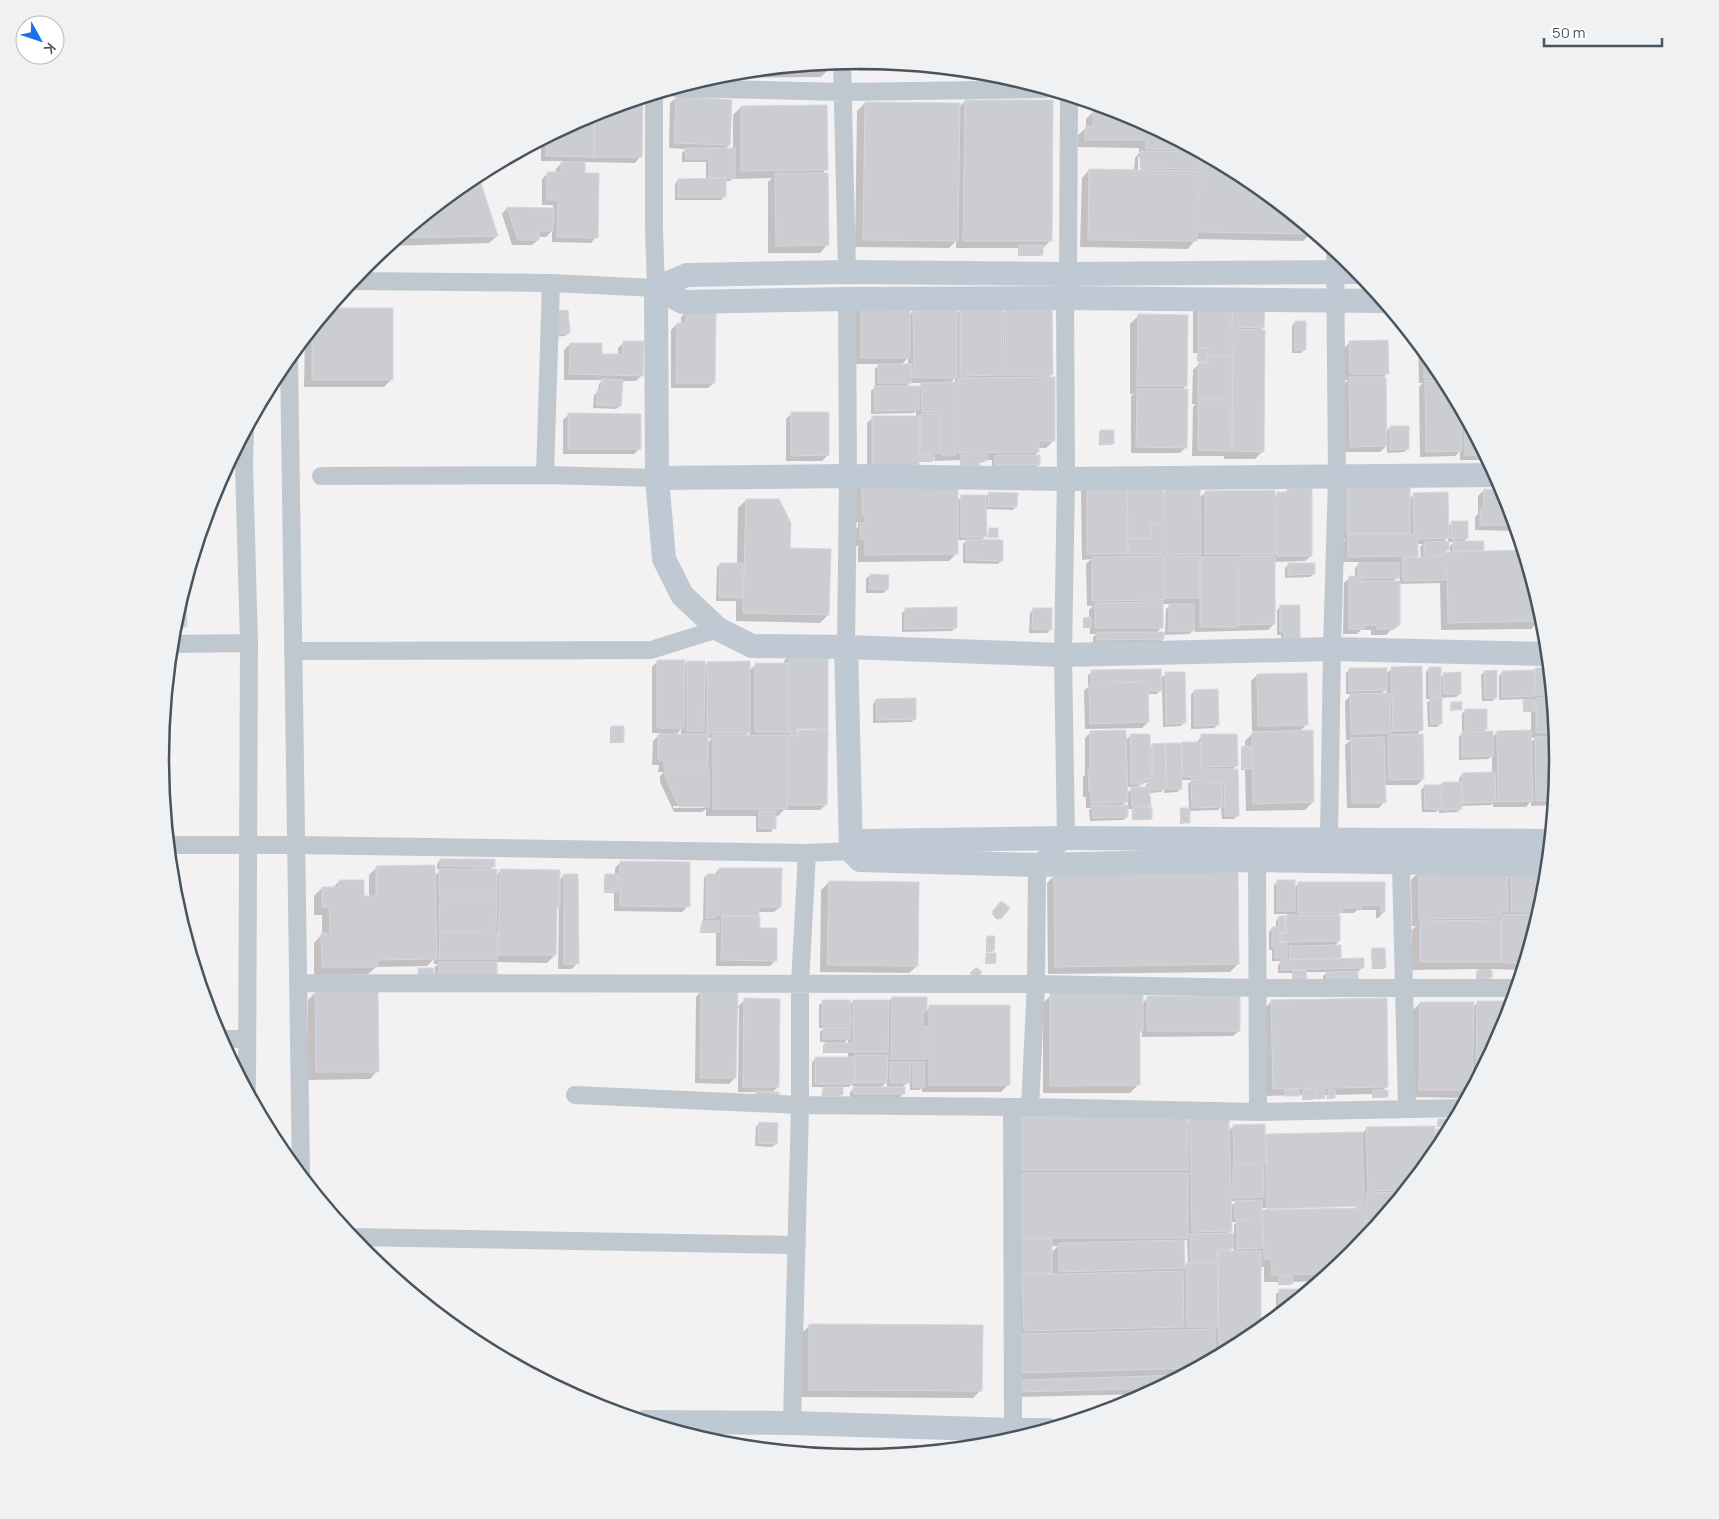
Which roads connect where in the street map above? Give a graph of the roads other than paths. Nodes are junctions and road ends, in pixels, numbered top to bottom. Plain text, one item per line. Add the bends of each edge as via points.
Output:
1 (842, 69) edge
2 (696, 89) edge
3 (1026, 89) edge
4 (843, 92) junction
5 (654, 100) edge
6 (1069, 101) edge
7 (1335, 261) edge
8 (847, 272) junction
9 (1068, 274) junction
10 (362, 281) edge
11 (551, 283) junction
12 (656, 288) junction
13 (1065, 298) junction
14 (847, 299) junction
15 (1335, 301) junction
16 (1376, 301) edge
17 (289, 370) edge
18 (236, 465) edge
19 (545, 475) junction
20 (1489, 475) edge
21 (321, 476) dead end
22 (848, 476) junction
23 (1337, 477) junction
24 (657, 478) junction
25 (1066, 479) junction
26 (718, 629) junction
27 (249, 643) junction
28 (179, 644) edge
29 (846, 647) junction
30 (1332, 649) junction
31 (293, 651) junction
32 (1542, 654) edge
33 (1064, 655) junction
34 (1066, 838) junction
35 (1329, 839) junction
36 (1545, 841) edge
37 (174, 845) edge
38 (248, 845) junction
39 (296, 845) junction
40 (851, 851) junction
41 (807, 853) junction
42 (1257, 860) junction
43 (1401, 864) junction
44 (1037, 865) junction
45 (1542, 865) edge
46 (298, 983) junction
47 (800, 984) junction
48 (1036, 984) junction
49 (1258, 988) junction
50 (1512, 988) edge
51 (1404, 989) junction
52 (228, 1039) edge
53 (247, 1039) junction
54 (247, 1078) edge
55 (575, 1095) dead end
56 (800, 1105) junction
57 (1012, 1107) junction
58 (1030, 1107) junction
59 (1456, 1108) edge
60 (1407, 1109) junction
61 (1258, 1112) junction
62 (301, 1166) edge
63 (360, 1236) edge
64 (797, 1244) junction
65 (665, 1422) edge
66 (792, 1423) junction
67 (1013, 1430) junction
68 (1025, 1430) edge

1 - 4 street
2 - 4 street
3 - 4 street
4 - 8 street
5 - 12 street
6 - 9 street
7 - 9 street
7 - 15 street
8 - 9 street
8 - 12 street via 687,275
10 - 11 street
11 - 12 street
11 - 19 street
12 - 14 street via 683,302
12 - 24 street
13 - 14 street
13 - 15 street
13 - 25 street
14 - 22 street
15 - 16 street
15 - 23 street
17 - 31 street
18 - 27 street
19 - 21 street
19 - 24 street
20 - 23 street
22 - 24 street
22 - 25 street
22 - 29 street
23 - 25 street
23 - 30 street
24 - 26 street via 664,559 682,595
25 - 33 street
26 - 29 street via 752,646
26 - 31 street via 651,650
27 - 28 street
27 - 38 street
29 - 33 street
29 - 40 street
30 - 32 street
30 - 33 street
30 - 35 street
31 - 39 street
33 - 34 street
34 - 35 street
34 - 40 street via 863,841
34 - 44 street
35 - 36 street
37 - 38 street
38 - 39 street
38 - 53 street
39 - 41 street
39 - 46 street
40 - 41 street
40 - 44 street via 860,860
41 - 47 street
42 - 43 street
42 - 44 street
42 - 49 street
43 - 45 street
43 - 51 street
44 - 48 street
46 - 47 street
46 - 62 street
47 - 48 street
47 - 56 street
48 - 49 street
48 - 58 street
49 - 51 street
49 - 61 street
50 - 51 street
51 - 60 street
52 - 53 street
53 - 54 street
55 - 56 street
56 - 57 street
56 - 64 street
57 - 58 street
57 - 67 street
58 - 61 street
59 - 60 street
60 - 61 street
63 - 64 street
64 - 66 street
65 - 66 street
66 - 67 street
67 - 68 street

